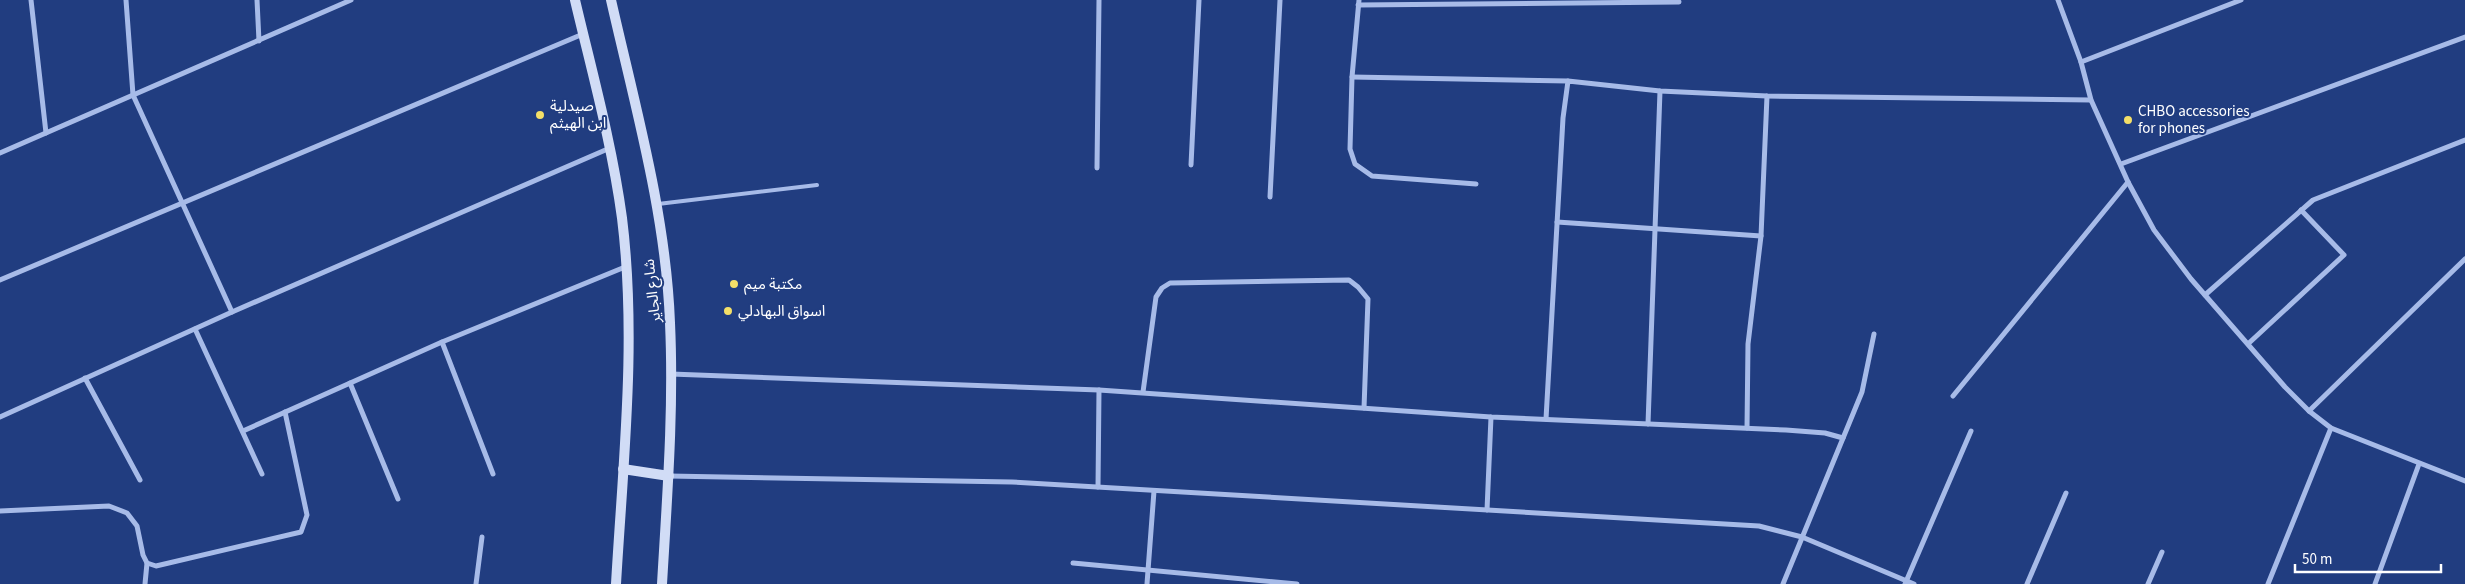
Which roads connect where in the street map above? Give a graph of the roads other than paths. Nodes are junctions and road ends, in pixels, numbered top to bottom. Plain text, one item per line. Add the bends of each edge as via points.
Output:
1 (31, 0) edge
2 (126, 0) edge
3 (257, 0) edge
4 (351, 0) edge
5 (575, 0) edge
6 (611, 0) edge
7 (1099, 0) edge
8 (1199, 0) edge
9 (1280, 0) edge
10 (2058, 0) edge
11 (2241, 0) edge
12 (1359, 2) edge
13 (1679, 2) dead end
14 (583, 34) junction
15 (2465, 37) edge
16 (259, 41) junction
17 (2081, 62) junction
18 (1352, 77) junction
19 (1568, 81) junction
20 (1660, 91) junction
21 (133, 95) junction
22 (1767, 96) junction
23 (2092, 100) junction
24 (46, 133) junction
25 (2465, 140) edge
26 (610, 148) junction
27 (0, 153) edge
28 (2121, 164) junction
29 (1192, 165) dead end
30 (1097, 168) dead end
31 (2128, 182) junction
32 (1476, 184) dead end
33 (818, 185) dead end
34 (1270, 197) dead end
35 (181, 202) junction
36 (657, 204) junction
37 (2301, 210) junction
38 (1557, 222) junction
39 (1655, 230) junction
40 (1761, 236) junction
41 (2465, 259) edge
42 (625, 267) junction
43 (0, 280) edge
44 (2205, 295) junction
45 (232, 312) junction
46 (195, 329) junction
47 (1874, 334) dead end
48 (442, 342) junction
49 (2249, 343) junction
50 (670, 374) junction
51 (85, 378) junction
52 (350, 383) junction
53 (1099, 390) junction
54 (1143, 392) junction
55 (1954, 396) dead end
56 (1364, 408) junction
57 (2309, 411) junction
58 (285, 412) junction
59 (0, 417) edge
60 (1491, 417) junction
61 (1546, 419) junction
62 (1648, 424) junction
63 (1747, 428) junction
64 (2331, 428) junction
65 (1970, 430) dead end
66 (243, 431) junction
67 (1842, 438) junction
68 (2419, 464) junction
69 (623, 469) junction
70 (262, 474) dead end
71 (493, 474) dead end
72 (669, 476) junction
73 (140, 480) dead end
74 (2465, 481) edge
75 (1098, 487) junction
76 (1154, 491) junction
77 (2066, 494) dead end
78 (398, 499) dead end
79 (0, 510) edge
80 (1487, 510) junction
81 (482, 537) dead end
82 (1802, 537) junction
83 (2162, 552) dead end
84 (147, 563) junction
85 (1073, 563) dead end
86 (1148, 571) junction
87 (1905, 582) edge
88 (145, 584) edge
89 (476, 584) edge
90 (616, 584) edge
91 (662, 584) edge
92 (1147, 584) edge
93 (1297, 584) edge
94 (1783, 584) edge
95 (1914, 584) edge
96 (2027, 584) edge
97 (2148, 584) edge
98 (2268, 584) edge
99 (2375, 584) edge

1 - 24 street
2 - 21 street
3 - 16 street
4 - 16 street
5 - 14 street, شارع الجاير
6 - 36 street, شارع الجاير
7 - 30 street
8 - 29 street
9 - 34 street
10 - 17 street
11 - 17 street
12 - 13 street
12 - 18 street
14 - 26 street, شارع الجاير
14 - 35 street
15 - 28 street
16 - 21 street
17 - 23 street
18 - 19 street
18 - 32 street via 1350,149 1355,164 1372,176
19 - 20 street
19 - 38 street via 1564,100
20 - 22 street
20 - 39 street
21 - 24 street
21 - 35 street
22 - 23 street
22 - 40 street
23 - 28 street
24 - 27 street
25 - 37 street via 2313,200
26 - 42 street, شارع الجاير via 622,219
26 - 45 street
28 - 31 street
31 - 44 street via 2154,230
31 - 55 street
33 - 36 lane
35 - 43 street
35 - 45 street
36 - 50 street, شارع الجاير via 670,322
37 - 44 street
37 - 49 street via 2344,255
38 - 39 street
38 - 61 street
39 - 40 street
39 - 62 street
40 - 63 street via 1748,344
41 - 57 street
42 - 48 street
42 - 69 street, شارع الجاير via 629,338
44 - 49 street
45 - 46 street
46 - 51 street
46 - 66 street
47 - 67 street via 1862,392
48 - 52 street
48 - 71 street
49 - 57 street
50 - 53 street
50 - 72 street, شارع الجاير
51 - 59 street
51 - 73 street
52 - 58 street
52 - 78 street
53 - 54 street
53 - 75 street
54 - 56 street
54 - 56 street via 1156,297 1170,283 1349,280 1368,299
56 - 60 street
57 - 64 street
58 - 66 street
58 - 84 street via 307,515 301,532 156,566
60 - 61 street
60 - 80 street
61 - 62 street
62 - 63 street
63 - 67 street via 1825,433
64 - 68 street
64 - 98 street
65 - 87 street
66 - 70 street
67 - 82 street
68 - 74 street
68 - 99 street
69 - 72 street
69 - 90 street, شارع الجاير
72 - 75 street via 1012,482
72 - 91 street, شارع الجاير
75 - 76 street
76 - 80 street
76 - 86 street
77 - 96 street
79 - 84 street via 109,506 127,513 137,526
80 - 82 street via 1759,526
81 - 89 street
82 - 87 street
82 - 94 street
83 - 97 street
84 - 88 street
85 - 86 street
86 - 92 street
86 - 93 street
87 - 95 street

